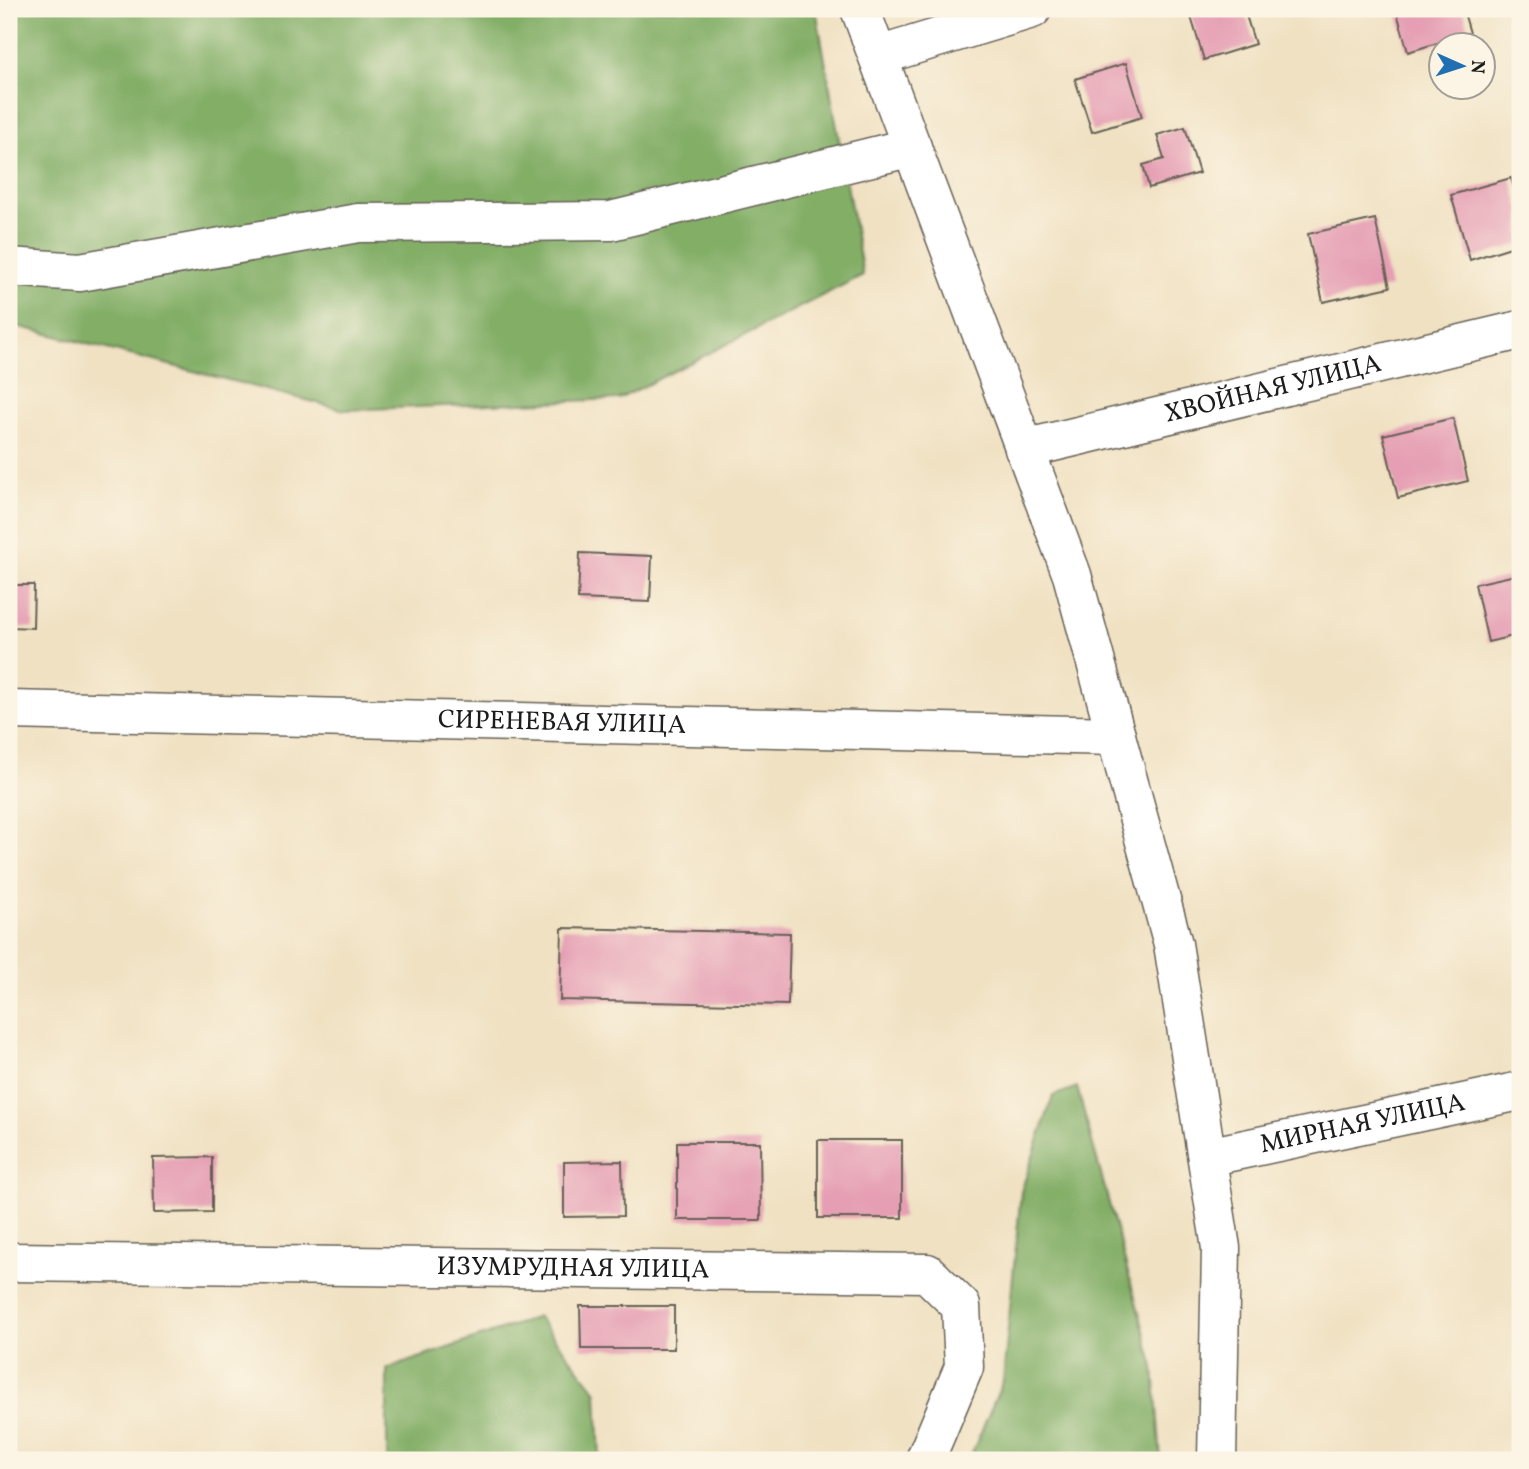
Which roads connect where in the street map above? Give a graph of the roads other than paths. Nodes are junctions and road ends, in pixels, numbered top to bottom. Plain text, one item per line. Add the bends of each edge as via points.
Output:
1 (860, 9) edge
2 (1032, 9) edge
3 (878, 56) junction
4 (912, 147) junction
5 (9, 267) edge
6 (1520, 330) edge
7 (1024, 449) junction
8 (9, 710) edge
9 (1116, 736) junction
10 (1520, 1091) edge
11 (1207, 1157) junction
12 (9, 1262) edge
13 (925, 1460) edge
14 (1217, 1460) edge

1 - 3 street
2 - 3 street
3 - 4 street
4 - 5 street via 611,221 358,223 80,272
4 - 7 street
6 - 7 street, ХВОЙНАЯ УЛИЦА
7 - 9 street via 1072,575
8 - 9 street, СИРЕНЕВАЯ УЛИЦА
9 - 11 street via 1173,944
10 - 11 street, МИРНАЯ УЛИЦА
11 - 14 street via 1222,1248
12 - 13 street, ИЗУМРУДНАЯ УЛИЦА via 927,1273 961,1306 964,1367

